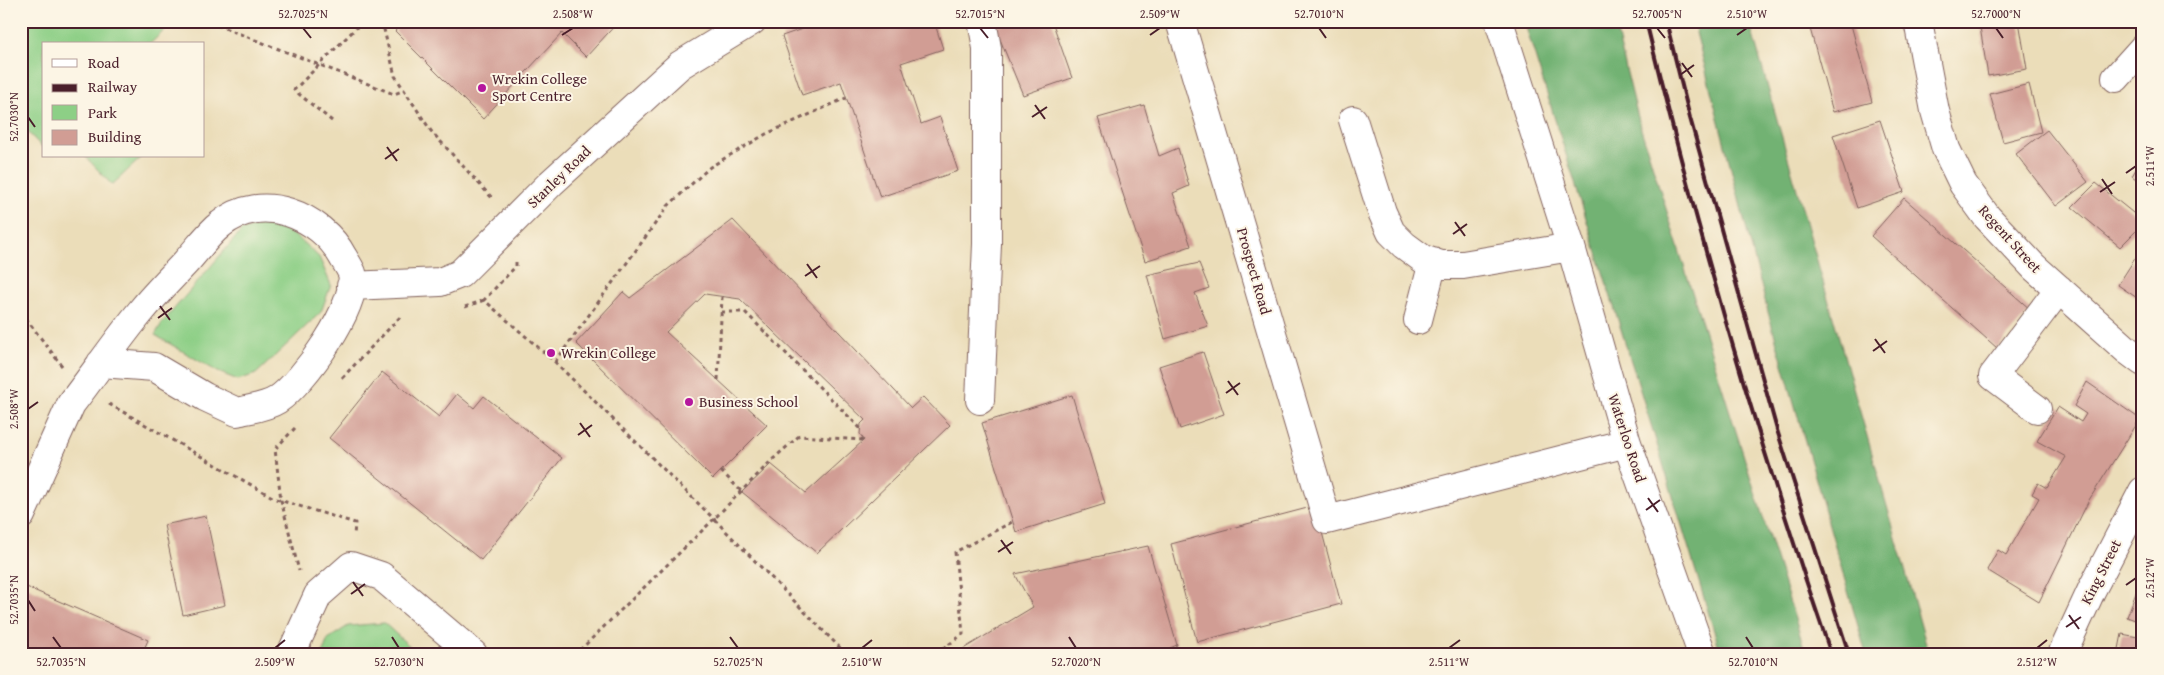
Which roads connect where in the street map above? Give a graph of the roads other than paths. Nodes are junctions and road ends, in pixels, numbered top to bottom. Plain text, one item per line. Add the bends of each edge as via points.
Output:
1 (752, 21) edge
2 (982, 21) edge
3 (1180, 21) edge
4 (1500, 21) edge
5 (1918, 21) edge
6 (2143, 48) edge
7 (2116, 78) dead end
8 (1353, 120) dead end
9 (1571, 247) junction
10 (1433, 262) junction
11 (351, 286) junction
12 (2059, 289) junction
13 (1418, 320) dead end
14 (2143, 362) edge
15 (101, 363) junction
16 (980, 400) dead end
17 (2037, 409) dead end
18 (1627, 443) junction
19 (2143, 491) edge
20 (21, 515) edge
21 (291, 654) edge
22 (473, 654) edge
23 (1702, 654) edge
24 (2062, 654) edge

1 - 11 street, Stanley Road via 680,65 460,274 440,282
2 - 16 street via 987,48 987,244
3 - 18 street, Prospect Road via 1328,520
4 - 9 street, Waterloo Road
5 - 12 street, Regent Street via 1937,118 1946,149 1963,184 1987,217
6 - 7 street
8 - 10 street via 1391,232 1423,259
9 - 10 street via 1463,265
9 - 18 street, Waterloo Road
10 - 13 street
11 - 15 street via 349,303 325,345 303,376 276,401 237,412 154,366
11 - 15 street via 352,274 335,242 309,220 277,208 249,208 222,223 142,310
12 - 14 street, Regent Street
12 - 17 street via 1993,376
15 - 20 street via 71,404
18 - 23 street, Waterloo Road
19 - 24 street, King Street
21 - 22 street via 318,594 351,566 381,576

